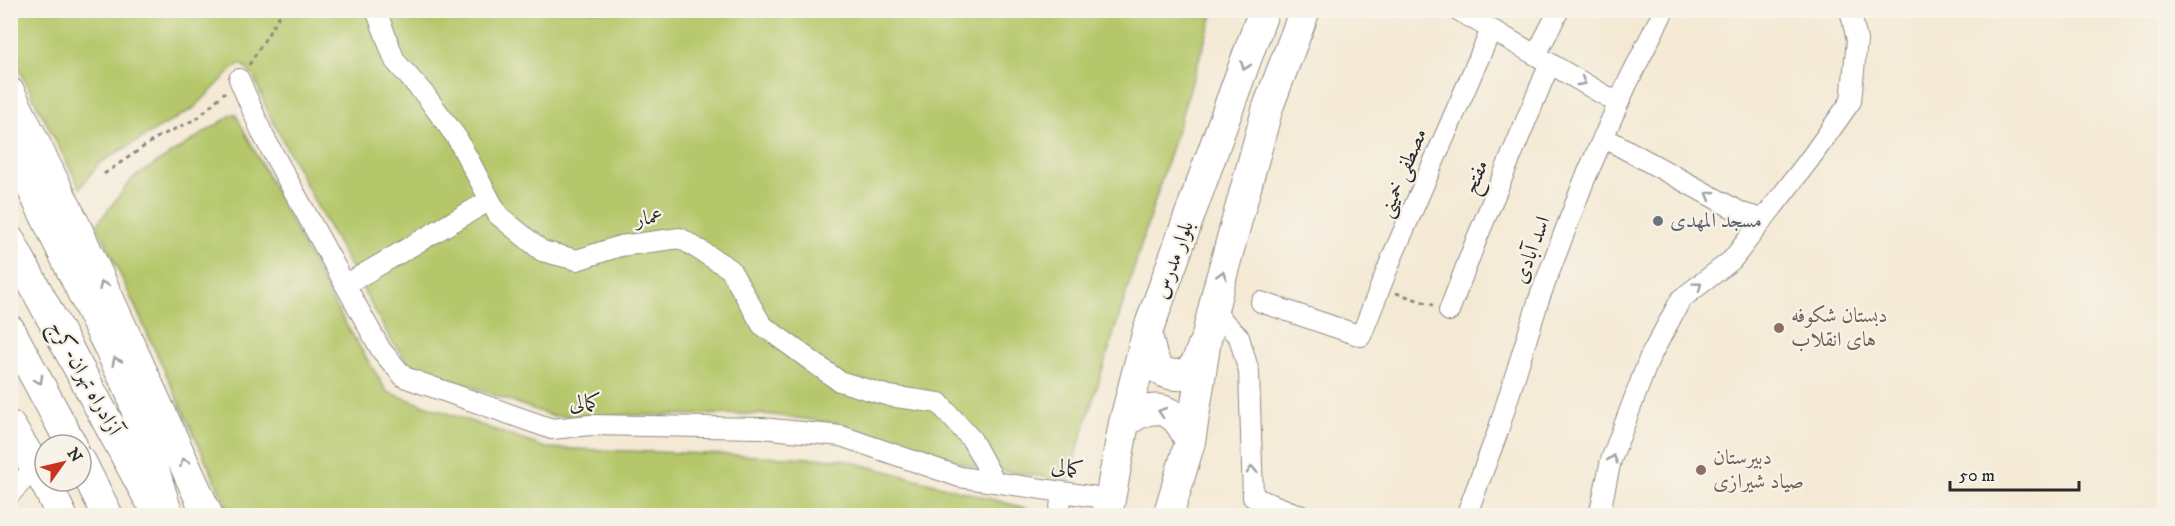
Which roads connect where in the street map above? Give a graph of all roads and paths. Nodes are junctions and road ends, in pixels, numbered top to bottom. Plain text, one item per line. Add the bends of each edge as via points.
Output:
1 (283, 10) edge
2 (376, 10) edge
3 (1264, 10) edge
4 (1305, 10) edge
5 (1458, 10) edge
6 (1559, 10) edge
7 (1664, 10) edge
8 (1850, 10) edge
9 (1491, 30) junction
10 (1543, 59) junction
11 (239, 79) junction
12 (10, 93) edge
13 (1618, 103) junction
14 (1603, 137) junction
15 (10, 143) edge
16 (104, 174) dead end
17 (490, 200) junction
18 (1763, 219) junction
19 (10, 242) edge
20 (345, 285) junction
21 (1380, 287) junction
22 (1261, 302) dead end
23 (1213, 310) junction
24 (1449, 311) joint
25 (10, 330) edge
26 (1147, 335) junction
27 (1206, 340) junction
28 (1124, 423) junction
29 (10, 426) edge
30 (66, 433) edge
31 (1190, 442) junction
32 (10, 446) edge
33 (995, 482) junction
34 (19, 485) edge
35 (93, 486) edge
36 (1062, 492) junction
37 (1108, 507) edge
38 (48, 516) edge
39 (62, 516) edge
40 (108, 516) edge
41 (158, 516) edge
42 (168, 516) edge
43 (208, 516) edge
44 (1059, 516) edge
45 (1168, 516) edge
46 (1302, 516) edge
47 (1466, 516) edge
48 (1599, 516) edge

1 - 11 path
2 - 17 street, عمار via 395,61 457,138
3 -> 26 highway, بلوار مدرس
23 -> 4 highway via 1268,107
5 - 9 street
6 - 10 street, مفتح
7 - 13 street, اسد آبادی
8 - 18 street via 1857,40 1851,101
9 - 10 street
9 - 21 street, مصطفی خمینی
10 -> 13 street
10 - 24 street, مفتح
11 - 16 path via 198,118 158,137
11 - 20 street, کمالی via 263,135
43 -> 12 highway
13 - 14 street, اسد آبادی
18 -> 14 street via 1742,213
14 - 47 street, اسد آبادی via 1539,299 1497,434
42 -> 15 highway via 131,393
17 - 20 street
17 - 33 street, عمار via 498,215 542,251 577,260 620,246 680,238 730,269 762,325 839,381 889,396 939,403 972,440
48 -> 18 street via 1611,460 1649,358 1681,299 1732,260
19 - 41 highway, آزادراه تهران-کرج
20 - 33 street, کمالی via 381,350 404,377 552,429 590,425 762,428 841,436 960,477
21 - 22 street, مصطفی خمینی via 1361,336
21 - 24 path
23 - 27 highway
46 -> 23 street via 1253,497 1249,372 1239,338
25 -> 30 highway
26 - 27 highway via 1159,369 1171,375 1187,374
26 - 28 highway, بلوار مدرس
27 - 31 highway
31 -> 28 highway via 1183,426 1168,412 1150,409
28 - 37 highway, بلوار مدرس
29 - 39 highway
31 - 45 highway
32 - 34 highway
33 - 36 street, کمالی
34 - 38 highway
35 - 40 highway
36 - 37 street, کمالی
36 - 44 street

